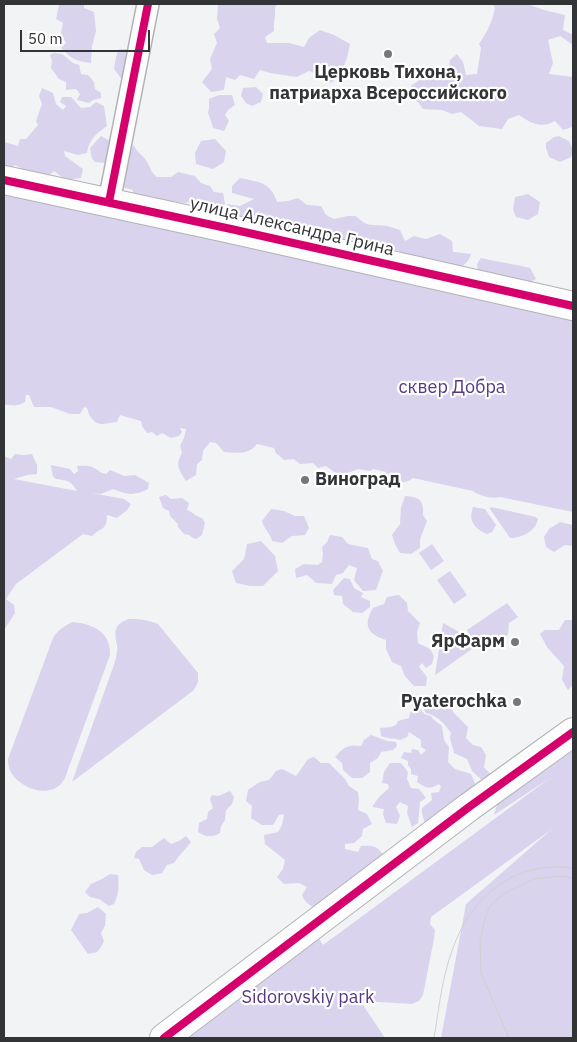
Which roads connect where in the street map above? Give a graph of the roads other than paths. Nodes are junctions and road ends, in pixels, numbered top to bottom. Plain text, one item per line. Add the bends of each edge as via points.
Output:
1 (148, 4) edge
2 (4, 180) edge
3 (109, 202) junction
4 (573, 306) edge
5 (573, 732) edge
6 (164, 1038) edge

1 - 3 street
2 - 3 street, улица Александра Грина
3 - 4 street, улица Александра Грина
5 - 6 street

